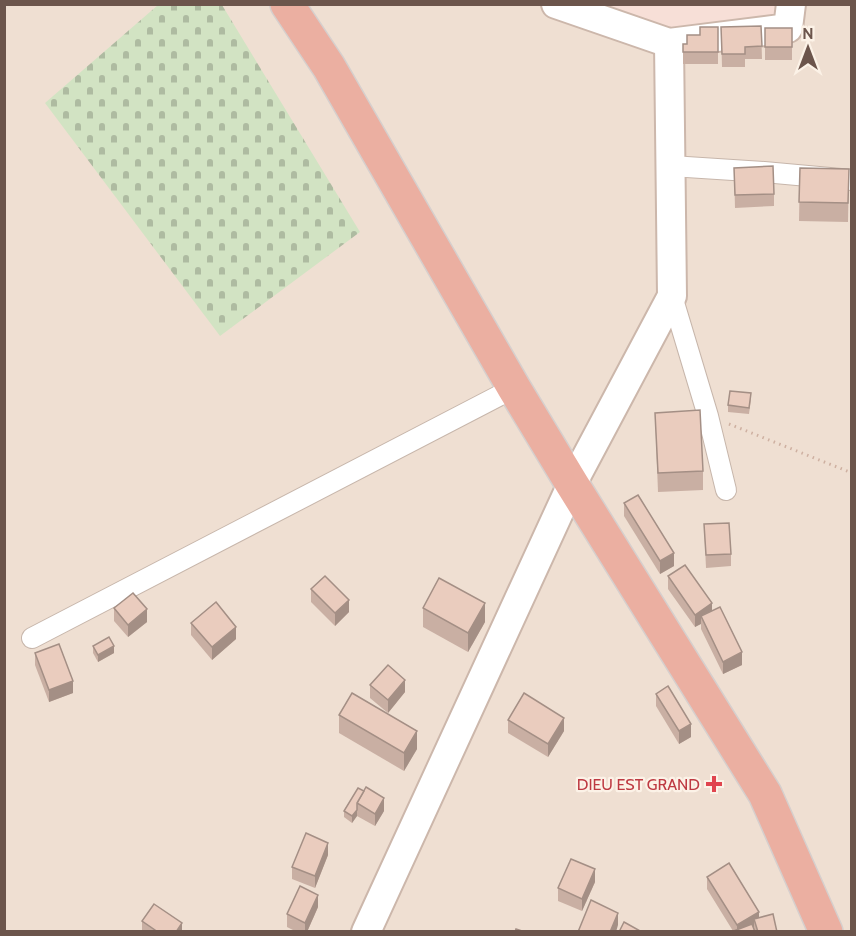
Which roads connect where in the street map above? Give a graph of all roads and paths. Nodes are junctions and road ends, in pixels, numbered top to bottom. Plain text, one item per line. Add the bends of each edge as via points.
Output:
1 (287, 4) edge
2 (556, 4) edge
3 (791, 4) edge
4 (669, 43) junction
5 (671, 166) junction
6 (852, 180) edge
7 (672, 296) junction
8 (514, 388) junction
9 (708, 416) junction
10 (852, 473) edge
11 (572, 484) junction
12 (726, 489) dead end
13 (32, 638) dead end
14 (366, 932) edge
15 (826, 932) edge

1 - 8 highway via 329,67
2 - 4 street
3 - 4 street via 788,28
4 - 5 street
5 - 6 street
5 - 7 street
7 - 9 street
7 - 11 street
8 - 11 highway
8 - 13 street
9 - 10 path
9 - 12 street
11 - 14 street
11 - 15 highway via 765,794

